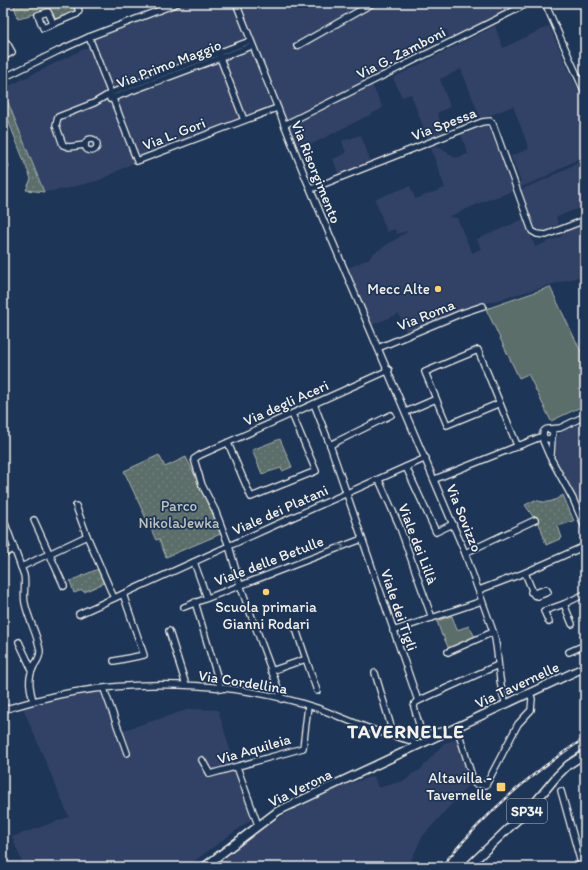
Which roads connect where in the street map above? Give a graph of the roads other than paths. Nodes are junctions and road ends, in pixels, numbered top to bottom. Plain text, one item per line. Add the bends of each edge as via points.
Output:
1 (76, 3) edge
2 (178, 3) edge
3 (236, 3) edge
4 (373, 3) edge
5 (529, 3) edge
6 (545, 3) edge
7 (167, 5) edge
8 (363, 6) edge
9 (54, 23) dead end
10 (90, 37) junction
11 (251, 43) junction
12 (297, 46) dead end
13 (219, 55) junction
14 (3, 78) edge
15 (585, 93) edge
16 (112, 96) junction
17 (277, 108) junction
18 (244, 120) junction
19 (284, 126) junction
20 (85, 146) dead end
21 (311, 189) junction
22 (585, 220) edge
23 (484, 306) dead end
24 (378, 348) junction
25 (389, 370) junction
26 (436, 399) junction
27 (500, 403) junction
28 (314, 404) junction
29 (406, 412) junction
30 (292, 414) junction
31 (391, 415) dead end
32 (585, 416) edge
33 (560, 428) junction
34 (550, 429) junction
35 (543, 435) junction
36 (552, 436) junction
37 (228, 442) junction
38 (330, 445) junction
39 (517, 445) junction
40 (426, 458) junction
41 (552, 458) junction
42 (406, 467) junction
43 (434, 479) junction
44 (378, 480) junction
45 (346, 493) junction
46 (76, 506) dead end
47 (3, 518) edge
48 (34, 520) dead end
49 (535, 520) dead end
50 (453, 524) junction
51 (585, 527) edge
52 (87, 536) junction
53 (362, 539) junction
54 (230, 546) junction
55 (585, 546) edge
56 (14, 549) junction
57 (49, 553) junction
58 (465, 553) junction
59 (3, 554) edge
60 (194, 562) junction
61 (21, 567) junction
62 (525, 573) junction
63 (240, 585) junction
64 (64, 586) dead end
65 (478, 590) junction
66 (532, 592) dead end
67 (123, 594) junction
68 (585, 594) edge
69 (114, 598) junction
70 (207, 598) junction
71 (482, 601) junction
72 (195, 602) junction
73 (564, 604) junction
74 (184, 607) dead end
75 (80, 614) dead end
76 (432, 618) junction
77 (548, 622) dead end
78 (572, 624) dead end
79 (296, 629) dead end
80 (169, 630) dead end
81 (393, 631) junction
82 (493, 632) junction
83 (19, 642) dead end
84 (585, 645) edge
85 (448, 652) dead end
86 (569, 652) dead end
87 (306, 659) junction
88 (114, 661) dead end
89 (498, 665) junction
90 (585, 667) edge
91 (32, 670) junction
92 (271, 671) junction
93 (375, 673) dead end
94 (186, 685) junction
95 (104, 689) junction
96 (221, 689) junction
97 (316, 691) dead end
98 (530, 693) junction
99 (282, 699) junction
100 (33, 701) junction
101 (418, 701) junction
102 (506, 704) junction
103 (308, 706) junction
104 (3, 710) edge
105 (456, 728) junction
106 (374, 730) junction
107 (393, 733) junction
108 (422, 735) junction
109 (417, 746) junction
110 (127, 752) dead end
111 (585, 754) edge
112 (202, 760) dead end
113 (237, 767) junction
114 (561, 791) dead end
115 (258, 825) junction
116 (204, 867) edge
117 (468, 867) edge
118 (582, 867) edge

1 - 9 street via 79,11 77,14
2 - 7 street
3 - 11 street, Via Risorgimento
4 - 8 street
5 - 19 street, Via G. Zamboni
6 - 15 street
7 - 10 street
8 - 12 street
10 - 14 street
10 - 16 street, Via L. Gori
11 - 13 street, Via Primo Maggio
11 - 17 street, Via Risorgimento
13 - 16 street, Via Primo Maggio
13 - 18 street
16 - 18 street, Via L. Gori via 137,161
16 - 20 street, Via Primo Maggio via 58,117 56,125 63,145
17 - 18 street, Via L. Gori
17 - 19 street, Via Risorgimento
19 - 21 street, Via Risorgimento
21 - 22 street, Via Spessa via 455,132 490,121 532,231 546,235
21 - 24 street, Via Risorgimento
23 - 24 street, Via Roma
24 - 25 street, Via Sovizzo
25 - 28 street, Via degli Aceri
25 - 29 street, Via Sovizzo
26 - 27 street via 447,425
26 - 27 street via 425,372 478,350
26 - 29 street
27 - 39 street
28 - 30 street, Via degli Aceri
28 - 38 street, Viale dei Tigli
29 - 40 street, Via Sovizzo
30 - 37 street, Via degli Aceri
30 - 37 street via 316,471 251,497
31 - 38 street
32 - 33 street
33 - 34 street
33 - 36 street
34 - 35 street via 545,430
34 - 36 street
35 - 36 street via 547,439
35 - 39 street
35 - 41 street via 543,441
36 - 41 street
37 - 54 street, Via degli Aceri via 194,459 202,485
38 - 45 street, Viale dei Tigli
39 - 43 street
40 - 42 street, Viale dei Platani
40 - 43 street, Via Sovizzo
41 - 51 street
42 - 44 street, Viale dei Platani
42 - 50 street via 436,532
43 - 50 street, Via Sovizzo
44 - 45 street, Viale dei Platani
44 - 76 street, Viale dei Lillà via 399,525
45 - 53 street, Viale dei Tigli
45 - 54 street, Viale dei Platani
46 - 52 street
47 - 56 street
48 - 57 street
49 - 58 street
50 - 58 street, Via Sovizzo
52 - 57 street
52 - 69 street
63 -> 53 street, Viale delle Betulle
53 - 81 street, Viale dei Tigli
54 - 60 street, Viale dei Platani
54 - 63 street
55 - 62 street
56 - 59 street
56 - 61 street
57 - 61 street
57 - 64 street
58 - 65 street, Via Sovizzo
60 - 67 street, Viale dei Platani
60 - 70 street
61 - 91 street via 25,583 25,604 40,651
62 - 65 street
62 - 66 street
63 - 70 street, Viale delle Betulle
63 - 92 street
65 - 71 street, Via Sovizzo
67 - 69 street, Viale dei Platani
67 - 88 street via 144,655
68 - 73 street
69 - 75 street, Viale dei Platani
70 - 72 street, Viale delle Betulle
71 - 76 street
71 - 82 street, Via Sovizzo
72 - 74 street, Viale delle Betulle
72 - 96 street
73 - 77 street via 544,611
73 - 78 street
76 - 81 street
79 - 87 street
80 - 94 street
81 - 101 street, Viale dei Tigli
82 - 85 street
82 - 89 street, Via Sovizzo
83 - 91 street
84 - 86 street
87 - 92 street
87 - 97 street
89 - 101 street
89 - 102 street, Via Sovizzo via 501,692
90 - 98 main road, Via Tavernelle
91 - 100 street via 29,684
92 - 99 street
93 - 107 street
94 - 95 street, Via Cordellina
94 - 96 street, Via Cordellina
95 - 100 street, Via Cordellina via 74,692
95 - 110 street
96 - 99 street, Via Cordellina
98 - 102 main road, Via Tavernelle
98 - 105 street via 531,710 518,724 486,785 475,784
99 - 103 street, Via Cordellina
100 - 104 street, Via Cordellina
101 - 108 street, Viale dei Tigli via 414,707
102 - 105 main road, Via Tavernelle
103 - 106 street, Via Cordellina
103 - 113 street, Via Aquileia via 303,748
105 - 108 street, Via Cordellina
105 - 109 main road, Via Tavernelle
106 - 107 street, Via Cordellina
106 - 109 street, Via Cordellina via 412,741
107 - 108 street, Via Cordellina
109 - 115 main road, Via Verona via 278,810
111 - 117 main road, SP34 via 568,765 533,805
112 - 113 street, Via Aquileia via 210,774
113 - 115 street
114 - 118 street
115 - 116 main road, Via Verona

